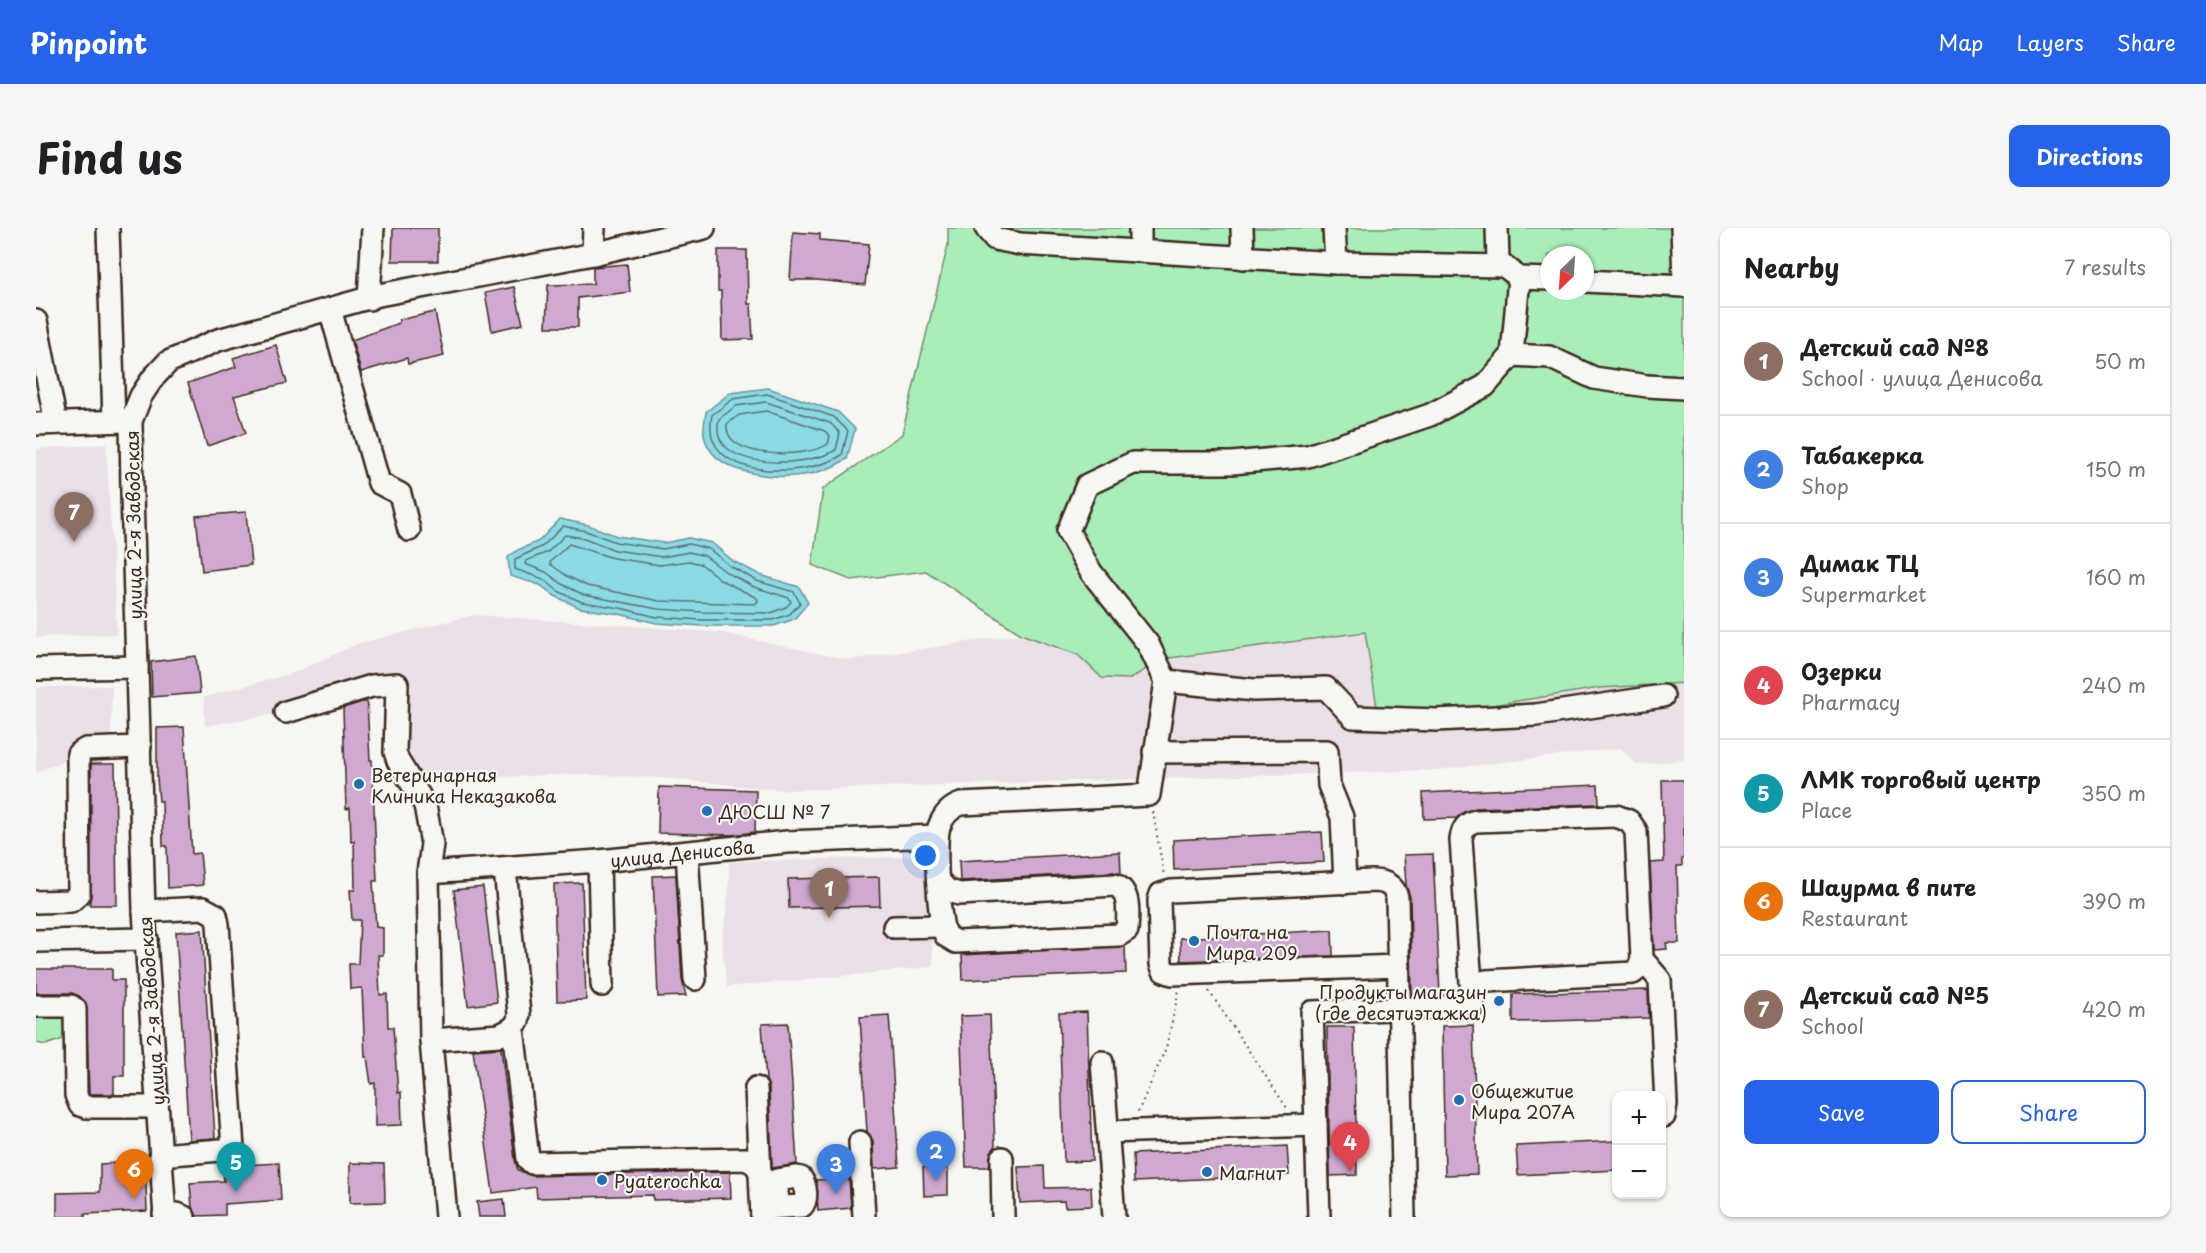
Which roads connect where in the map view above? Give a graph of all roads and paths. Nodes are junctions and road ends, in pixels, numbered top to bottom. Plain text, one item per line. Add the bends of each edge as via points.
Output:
1 (108, 228) edge
2 (373, 228) edge
3 (594, 228) edge
4 (704, 228) edge
5 (986, 228) edge
6 (1140, 228) edge
7 (1242, 228) edge
8 (1334, 228) edge
9 (1497, 228) edge
10 (1682, 228) edge
11 (1140, 251) junction
12 (593, 254) junction
13 (1243, 258) junction
14 (1335, 263) junction
15 (1512, 272) junction
16 (1540, 277) edge
17 (1684, 279) edge
18 (1594, 281) edge
19 (1684, 286) edge
20 (369, 299) junction
21 (330, 309) junction
22 (36, 321) edge
23 (1512, 355) junction
24 (1684, 388) edge
25 (123, 421) junction
26 (46, 424) edge
27 (409, 530) dead end
28 (137, 668) junction
29 (36, 669) edge
30 (1166, 681) junction
31 (1663, 696) dead end
32 (286, 712) dead end
33 (140, 747) junction
34 (1154, 752) junction
35 (1149, 795) junction
36 (937, 836) junction
37 (687, 853) junction
38 (599, 861) junction
39 (505, 869) junction
40 (428, 873) junction
41 (939, 881) junction
42 (1345, 883) junction
43 (1166, 892) junction
44 (959, 894) junction
45 (36, 902) edge
46 (144, 911) junction
47 (941, 918) junction
48 (894, 927) dead end
49 (147, 939) junction
50 (36, 941) edge
51 (1642, 959) junction
52 (1399, 966) junction
53 (1190, 974) junction
54 (1478, 974) junction
55 (695, 979) dead end
56 (602, 985) dead end
57 (36, 1006) edge
58 (1401, 1008) junction
59 (513, 1028) junction
60 (431, 1040) junction
61 (1102, 1062) dead end
62 (756, 1088) dead end
63 (1665, 1091) edge
64 (157, 1107) junction
65 (1308, 1125) junction
66 (1108, 1132) junction
67 (1130, 1132) junction
68 (860, 1142) dead end
69 (160, 1155) junction
70 (1002, 1158) dead end
71 (760, 1172) junction
72 (785, 1207) dead end
73 (171, 1216) edge
74 (762, 1216) edge
75 (446, 1217) edge
76 (864, 1217) edge
77 (1003, 1217) edge
78 (1114, 1217) edge
79 (1319, 1217) edge
80 (1404, 1217) edge

1 - 25 street
2 - 20 street
3 - 12 street
4 - 12 street, улица 2-я Заводская
5 - 11 street via 995,239 1020,244
6 - 11 street
7 - 13 street
8 - 14 street
9 - 15 street via 1498,261
10 - 17 street
11 - 13 street
12 - 20 street, улица 2-я Заводская
13 - 14 street
14 - 15 street
15 - 16 street
15 - 23 street
18 - 19 street
20 - 21 street, улица 2-я Заводская
21 - 25 street, улица 2-я Заводская via 218,340 168,363
21 - 27 street via 379,483 400,494
22 - 26 street
23 - 24 street via 1549,357 1594,378
23 - 30 street via 1485,386 1430,416 1308,456 1232,463 1133,463 1087,485 1068,531 1091,572 1148,644
25 - 26 street
25 - 28 street, улица 2-я Заводская
28 - 29 street
28 - 33 street, улица 2-я Заводская
30 - 31 street via 1254,690 1326,688 1353,717 1436,720 1536,716
30 - 34 street
32 - 40 street via 372,686 397,684 393,745 398,761 425,805 432,844
33 - 45 street via 86,749 78,754 79,894 71,901
33 - 46 street, улица 2-я Заводская
34 - 35 street
34 - 42 street via 1327,751 1329,785 1342,817
35 - 36 street via 961,804 947,812
35 - 43 path
36 - 37 street, улица Денисова via 787,842
36 - 41 street
37 - 38 street, улица Денисова
37 - 55 street
38 - 39 street, улица Денисова
38 - 56 street
39 - 40 street, улица Денисова
39 - 59 street via 519,1014
40 - 60 street
41 - 44 street via 947,890
41 - 47 street
42 - 43 street
42 - 52 street via 1382,881 1394,889
43 - 53 street via 1160,896 1159,904 1161,964 1168,973
44 - 47 street via 948,899
44 - 47 street via 1115,885 1126,894 1127,929 1117,936 956,942 946,936
46 - 49 street, улица 2-я Заводская
46 - 69 street via 203,908 216,915 233,1149
47 - 48 street
49 - 50 street
49 - 64 street, улица 2-я Заводская
51 - 54 street via 1633,973
51 - 54 street via 1636,831 1629,821 1616,816 1476,821 1465,827 1461,840
51 - 63 street via 1660,980
52 - 53 street
52 - 58 street
53 - 65 path
53 - 67 path via 1166,1048
54 - 58 street via 1473,1006
57 - 64 street via 75,1009 76,1095 80,1105
58 - 65 street via 1312,1012
58 - 80 street
59 - 60 street via 500,1035
59 - 71 street via 528,1159 532,1163 746,1159
60 - 75 street
61 - 66 street
62 - 71 street
64 - 69 street, улица 2-я Заводская
65 - 67 street
65 - 79 street
66 - 67 street
66 - 78 street
68 - 76 street
69 - 73 street, улица 2-я Заводская
70 - 77 street
71 - 74 street
72 - 74 street via 766,1208

